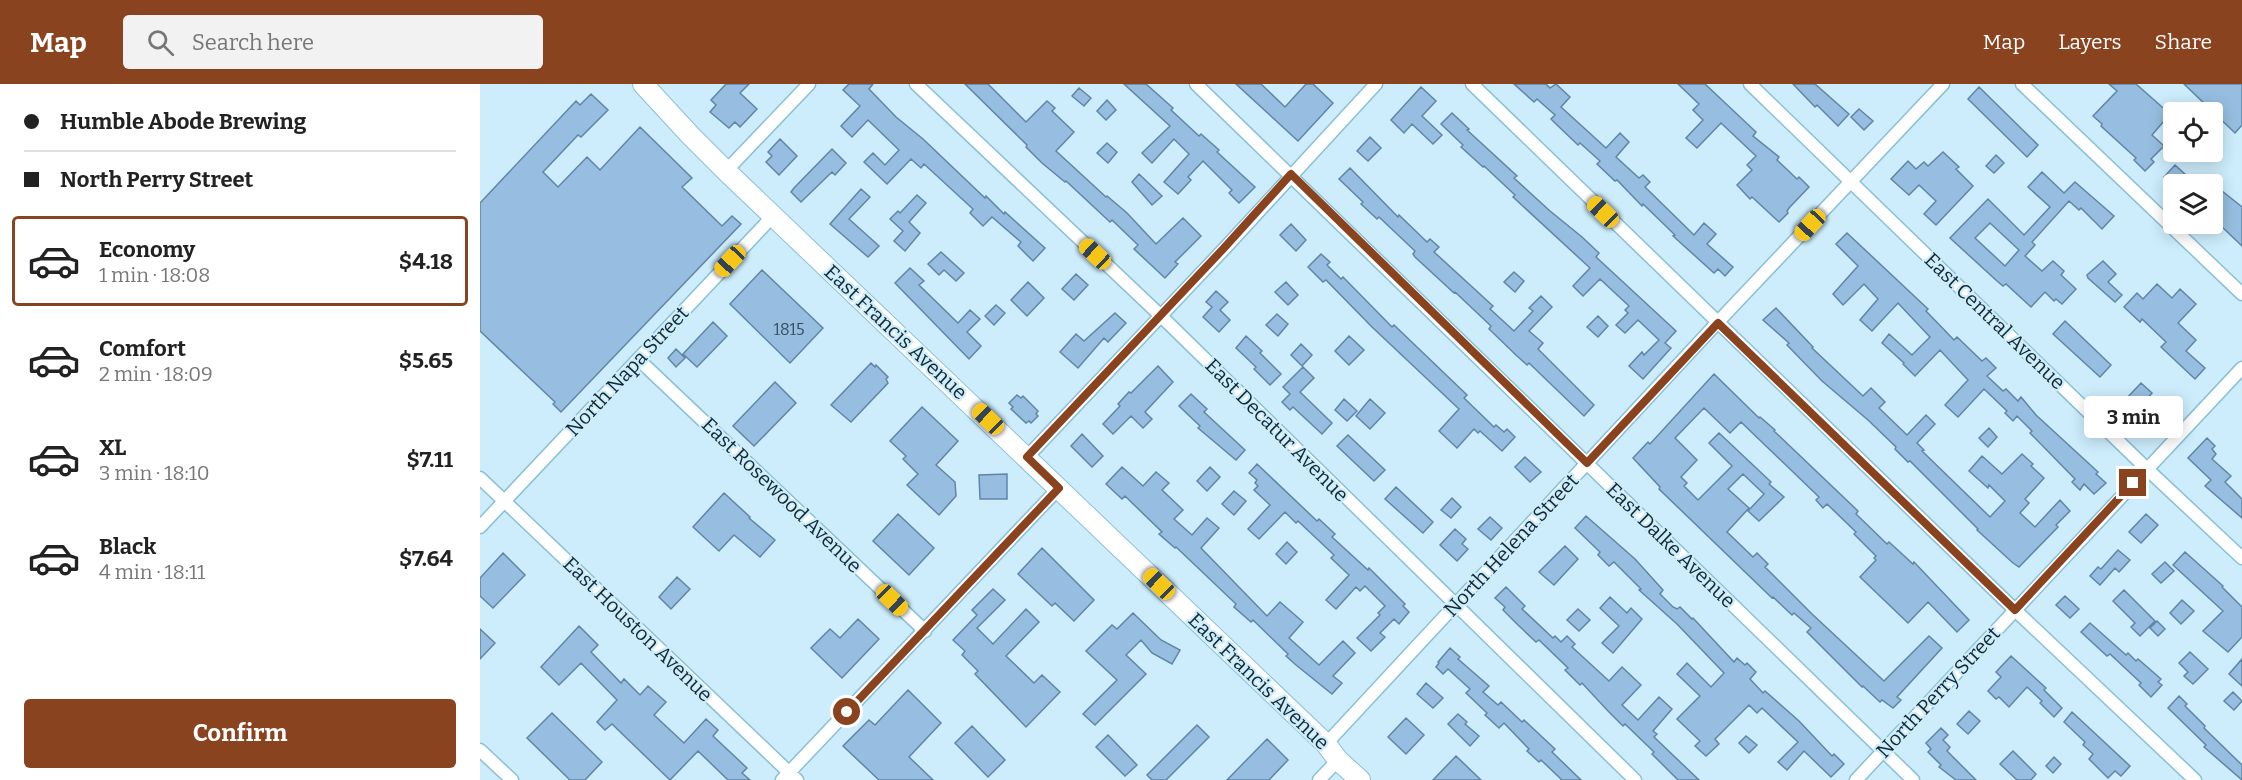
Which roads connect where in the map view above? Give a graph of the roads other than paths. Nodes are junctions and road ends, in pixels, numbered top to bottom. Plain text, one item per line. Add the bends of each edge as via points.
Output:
1 (628, 84) edge
2 (643, 84) edge
3 (809, 84) edge
4 (916, 84) edge
5 (1196, 84) edge
6 (1376, 84) edge
7 (1472, 84) edge
8 (1750, 84) edge
9 (1943, 84) edge
10 (2022, 84) edge
11 (690, 135) junction
12 (726, 171) junction
13 (1291, 174) junction
14 (1851, 181) junction
15 (773, 216) junction
16 (2242, 294) edge
17 (1161, 316) junction
18 (1718, 323) junction
19 (638, 359) junction
20 (2242, 368) edge
21 (1027, 457) junction
22 (1587, 463) junction
23 (2147, 469) junction
24 (480, 478) edge
25 (1059, 488) junction
26 (504, 501) junction
27 (480, 527) edge
28 (2242, 558) edge
29 (1454, 605) junction
30 (2015, 610) junction
31 (925, 631) junction
32 (1326, 744) junction
33 (480, 750) edge
34 (1882, 752) junction
35 (1338, 760) junction
36 (789, 778) edge
37 (512, 780) edge
38 (1319, 780) edge
39 (1360, 780) edge
40 (1635, 780) edge
41 (1856, 780) edge
42 (1913, 780) edge
43 (2195, 780) edge

1 - 11 main road, East Francis Avenue
2 - 11 main road, East Francis Avenue
3 - 12 street
4 - 17 street, East Decatur Avenue
5 - 13 street, East Dalke Avenue
6 - 13 street
7 - 18 street
8 - 14 street, East Central Avenue
9 - 14 street, North Helena Street
10 - 16 street
11 - 12 main road, East Francis Avenue
12 - 15 main road, East Francis Avenue
13 - 17 street
13 - 22 street, East Dalke Avenue
14 - 18 street, North Helena Street
14 - 23 street, East Central Avenue
15 - 19 street, North Napa Street
15 - 21 main road, East Francis Avenue
17 - 21 street
17 - 29 street, East Decatur Avenue
18 - 22 street, North Helena Street
18 - 30 street
19 - 26 street, North Napa Street
19 - 31 street, East Rosewood Avenue
20 - 23 street, North Perry Street
21 - 25 main road, East Francis Avenue
22 - 29 street, North Helena Street
22 - 34 street, East Dalke Avenue
23 - 28 street, East Central Avenue
23 - 30 street, North Perry Street
24 - 26 street, East Houston Avenue
25 - 31 street
25 - 32 main road, East Francis Avenue
26 - 27 street, North Napa Street
26 - 36 street, East Houston Avenue
29 - 32 street, North Helena Street
29 - 40 street, East Decatur Avenue
30 - 34 street, North Perry Street
30 - 43 street
31 - 36 street
32 - 35 main road, East Francis Avenue
33 - 37 street
34 - 41 street, North Perry Street
34 - 42 street, East Dalke Avenue
35 - 38 street
35 - 39 main road, East Francis Avenue

